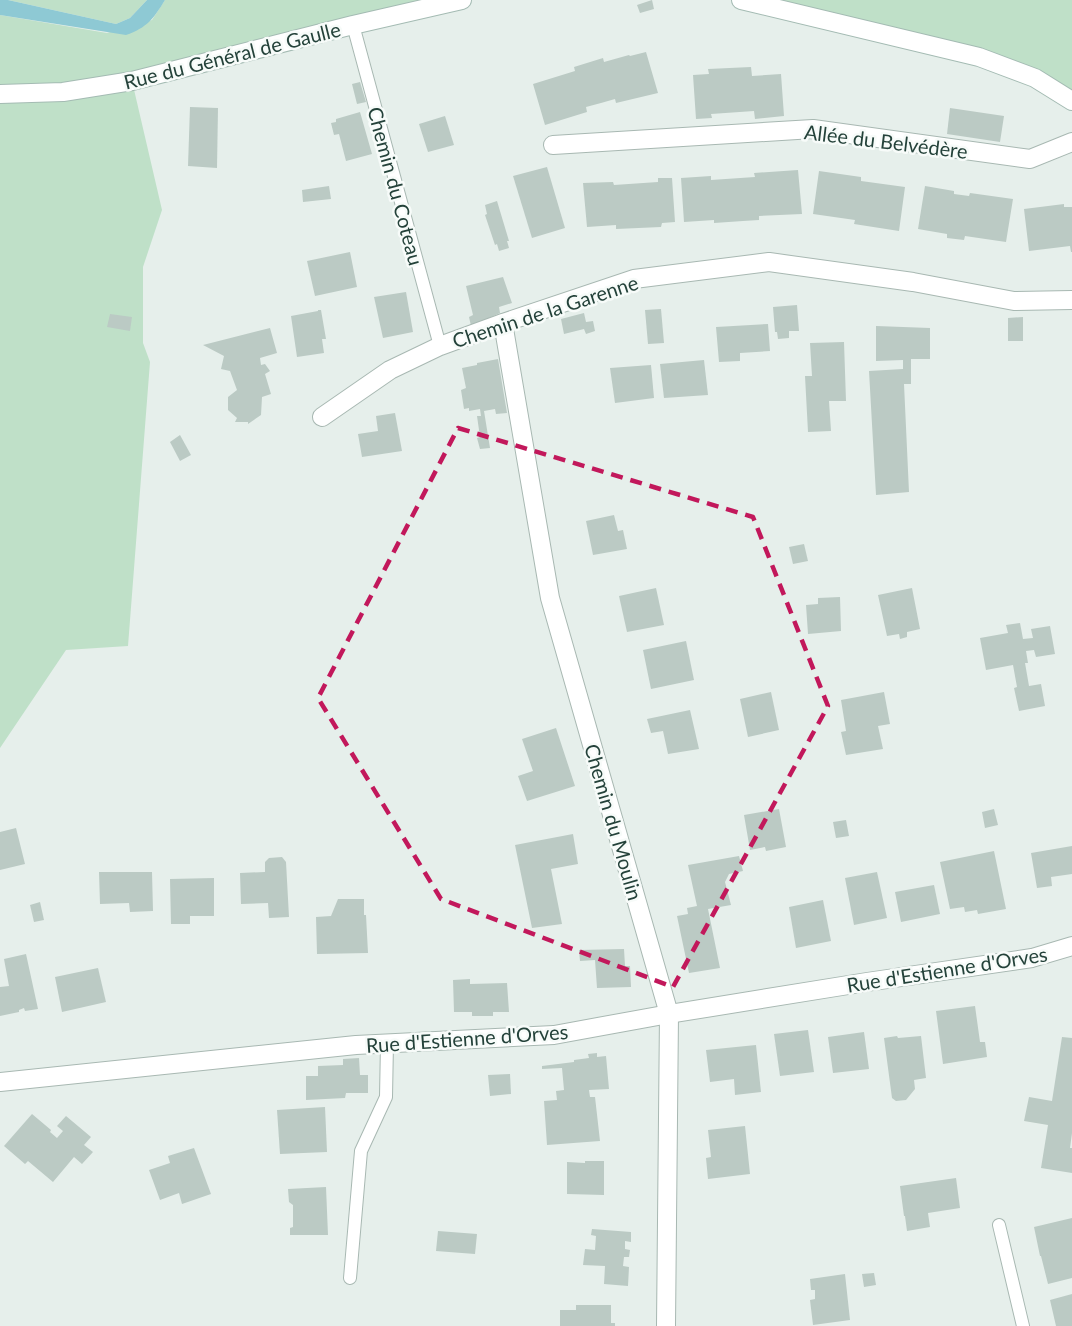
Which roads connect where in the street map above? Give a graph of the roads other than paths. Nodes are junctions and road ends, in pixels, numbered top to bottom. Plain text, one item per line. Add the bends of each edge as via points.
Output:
1 (462, 0) edge
2 (741, 0) edge
3 (352, 25) junction
4 (0, 94) edge
5 (1072, 101) edge
6 (1072, 142) edge
7 (553, 145) dead end
8 (1072, 300) edge
9 (503, 323) junction
10 (440, 346) junction
11 (322, 417) dead end
12 (1072, 946) edge
13 (669, 1014) junction
14 (387, 1043) junction
15 (0, 1082) edge
16 (999, 1225) dead end
17 (350, 1278) dead end
18 (666, 1326) edge
19 (1023, 1326) edge

1 - 3 street, Rue du Général de Gaulle
2 - 5 street via 979,57 1035,78
3 - 4 street, Rue du Général de Gaulle via 132,81 63,92
3 - 10 lane, Chemin du Coteau
6 - 7 street, Allée du Belvédère via 1030,159 813,129
8 - 9 street, Chemin de la Garenne via 1014,301 769,262 634,279
9 - 10 street, Chemin de la Garenne
9 - 13 street, Chemin du Moulin via 550,598
10 - 11 street, Chemin de la Garenne via 390,370
12 - 13 street, Rue d'Estienne d'Orves via 1032,958
13 - 14 street, Rue d'Estienne d'Orves via 554,1035
13 - 18 street, Chemin du Moulin
14 - 15 street, Rue d'Estienne d'Orves
14 - 17 lane via 386,1097 361,1151
16 - 19 lane

